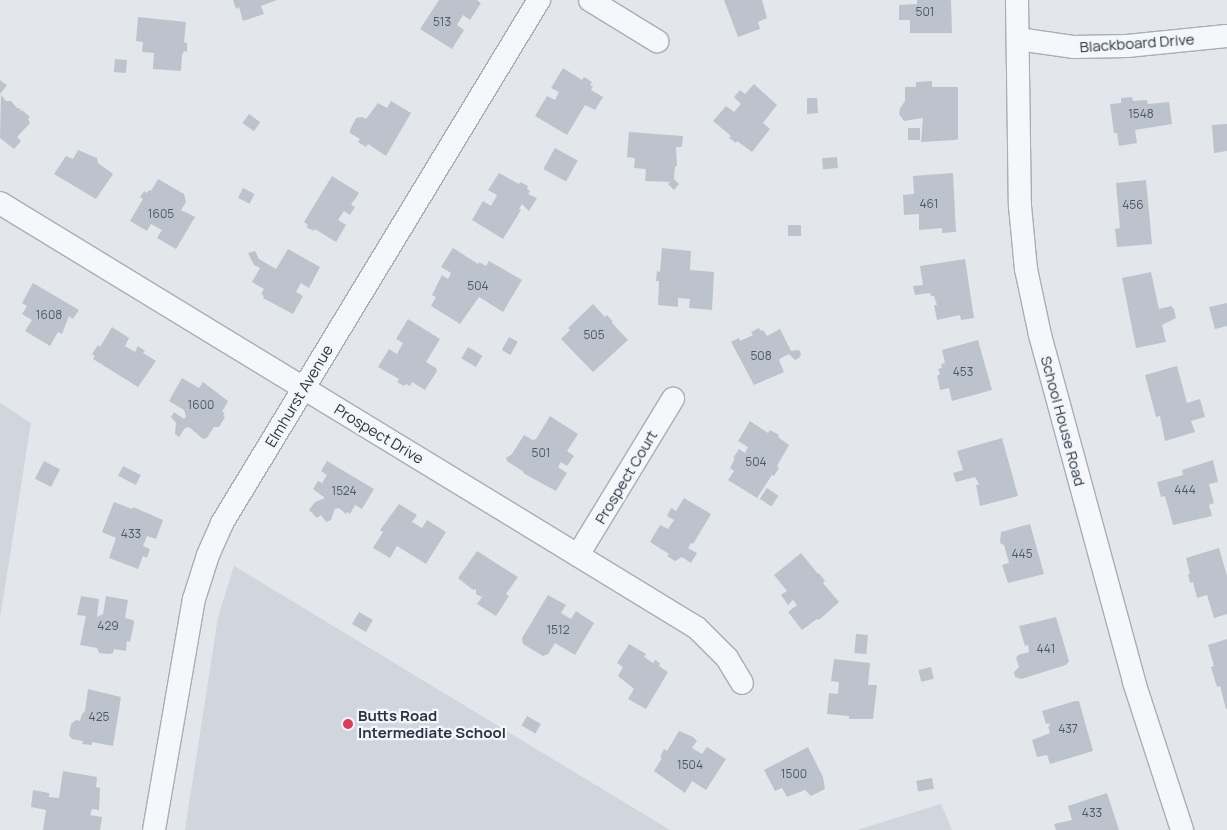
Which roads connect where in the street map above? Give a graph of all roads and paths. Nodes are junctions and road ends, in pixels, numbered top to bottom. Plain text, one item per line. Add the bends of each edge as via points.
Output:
1 (539, 0) edge
2 (590, 0) edge
3 (1017, 0) edge
4 (1227, 36) edge
5 (1018, 39) junction
6 (656, 41) dead end
7 (0, 203) edge
8 (304, 388) junction
9 (673, 399) dead end
10 (578, 555) junction
11 (742, 683) dead end
12 (154, 830) edge
13 (1182, 830) edge

1 - 8 street, Elmhurst Avenue
2 - 6 street
3 - 5 street, School House Road
4 - 5 street, Blackboard Drive via 1109,47 1050,45
5 - 13 street, School House Road via 1020,206 1026,269 1038,325 1134,682
7 - 8 street, Prospect Drive
8 - 10 street, Prospect Drive
8 - 12 street, Elmhurst Avenue via 222,523 208,555 186,633
9 - 10 street, Prospect Court
10 - 11 street, Prospect Drive via 697,628 727,658

